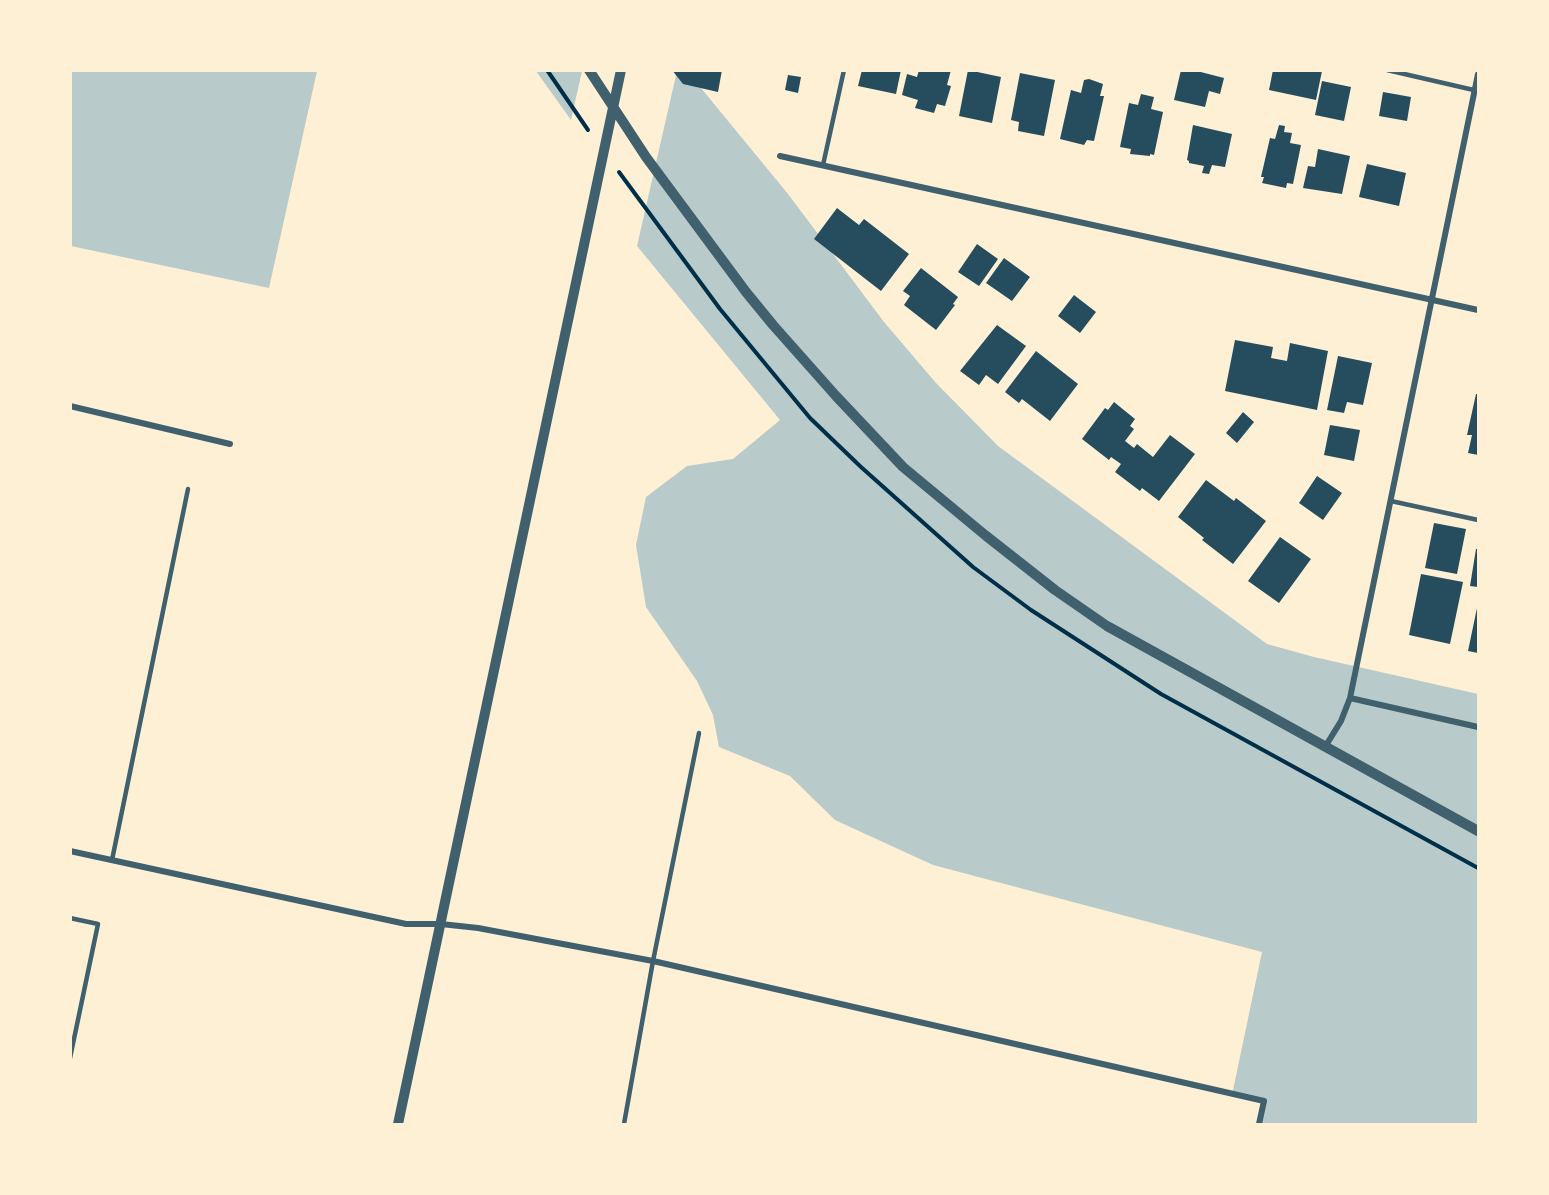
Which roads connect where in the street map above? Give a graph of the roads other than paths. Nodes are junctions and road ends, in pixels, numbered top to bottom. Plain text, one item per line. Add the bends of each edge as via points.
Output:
1 (589, 70) edge
2 (621, 70) edge
3 (844, 70) edge
4 (1387, 70) edge
5 (1479, 74) edge
6 (1477, 90) edge
7 (613, 107) junction
8 (780, 156) dead end
9 (823, 165) junction
10 (1433, 300) junction
11 (1479, 310) edge
12 (70, 406) edge
13 (230, 444) dead end
14 (188, 489) dead end
15 (1391, 501) junction
16 (1479, 520) edge
17 (1350, 698) junction
18 (1479, 727) edge
19 (699, 733) dead end
20 (1325, 747) junction
21 (1479, 831) edge
22 (70, 851) edge
23 (112, 860) junction
24 (70, 918) edge
25 (441, 924) junction
26 (653, 962) junction
27 (70, 1058) edge
28 (398, 1125) edge
29 (624, 1125) edge
30 (1259, 1125) edge

1 - 7 street
2 - 7 street
3 - 9 lane
4 - 6 lane
5 - 6 street
6 - 10 street
7 - 20 street via 773,325 903,467 1028,569 1107,626
7 - 25 street
8 - 9 street
9 - 10 street
10 - 11 street
10 - 15 street
12 - 13 street
14 - 23 lane
15 - 16 lane
15 - 17 street
17 - 18 street
17 - 20 street
19 - 26 lane
20 - 21 street
22 - 23 street
23 - 25 street via 406,924
24 - 27 lane via 98,924
25 - 26 street
25 - 28 street
26 - 29 lane
26 - 30 street via 1264,1101

